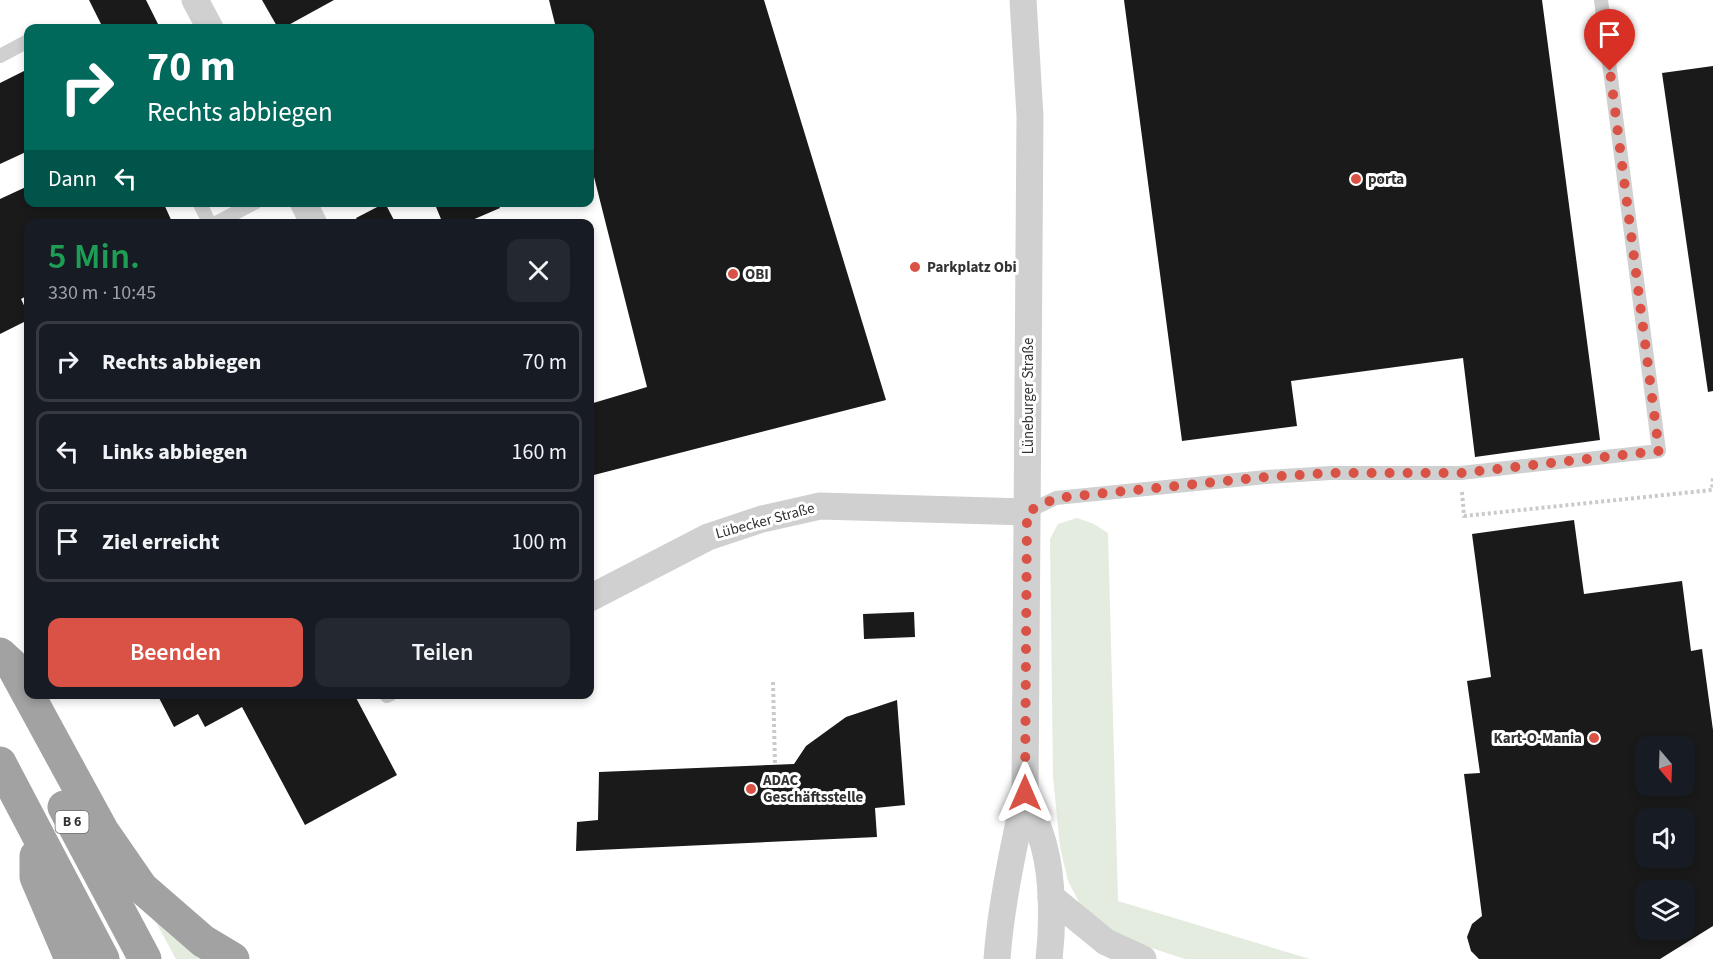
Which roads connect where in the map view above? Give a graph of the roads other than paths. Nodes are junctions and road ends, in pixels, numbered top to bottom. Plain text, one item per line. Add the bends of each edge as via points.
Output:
1 (195, 0) edge
2 (1023, 0) edge
3 (1601, 0) edge
4 (205, 24) edge
5 (24, 43) edge
6 (0, 56) edge
7 (246, 207) edge
8 (222, 219) edge
9 (1027, 512) junction
10 (594, 596) edge
11 (0, 654) edge
12 (0, 685) edge
13 (24, 687) edge
14 (31, 699) edge
15 (0, 763) edge
16 (1025, 793) junction
17 (36, 833) junction
18 (1051, 897) junction
19 (71, 959) edge
20 (103, 959) edge
21 (145, 959) edge
22 (233, 959) edge
23 (997, 959) edge
24 (1049, 959) edge
25 (1143, 959) edge

1 - 4 street
2 - 9 street, Lüneburger Straße via 1030,116
3 - 9 lane via 1659,451 1461,473 1338,472 1266,477 1056,498
5 - 6 lane
7 - 8 lane
9 - 10 street, Lübecker Straße via 820,506 708,537
9 - 16 street, Lüneburger Straße
11 - 13 highway via 12,665
12 - 21 highway, B 6
14 - 22 highway via 102,830 142,888 203,941
15 - 17 highway, B 6
16 - 18 street, Lüneburger Straße via 1045,849
16 - 23 street, Lüneburger Straße
17 - 19 highway via 36,877
17 - 20 highway, B 6
18 - 24 street, Lüneburger Straße
18 - 25 street via 1106,942

